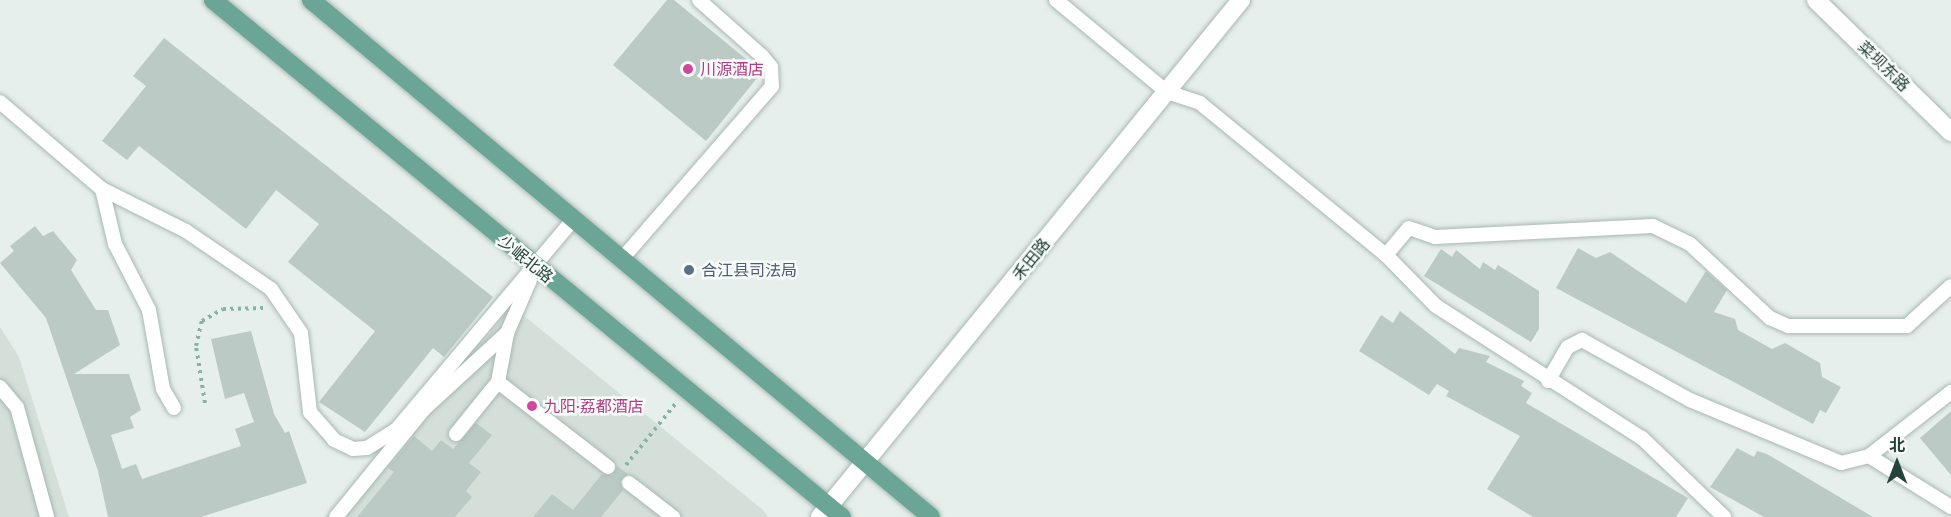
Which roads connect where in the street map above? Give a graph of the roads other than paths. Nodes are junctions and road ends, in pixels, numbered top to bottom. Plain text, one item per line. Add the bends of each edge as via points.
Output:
1 (213, 0) edge
2 (311, 0) edge
3 (699, 0) edge
4 (1056, 0) edge
5 (1241, 0) edge
6 (1816, 0) edge
7 (1167, 92) junction
8 (0, 102) edge
9 (1951, 132) edge
10 (102, 189) junction
11 (572, 221) junction
12 (1386, 255) junction
13 (621, 260) junction
14 (536, 267) junction
15 (1951, 286) edge
16 (507, 333) junction
17 (1548, 381) junction
18 (498, 382) junction
19 (0, 387) edge
20 (1951, 392) edge
21 (174, 408) dead end
22 (456, 434) dead end
23 (1869, 456) junction
24 (862, 462) junction
25 (608, 467) dead end
26 (629, 483) dead end
27 (1951, 507) edge
28 (830, 514) edge
29 (47, 517) edge
30 (336, 517) edge
31 (673, 517) edge
32 (931, 517) edge
33 (1724, 517) edge

1 - 14 main road, 少岷北路
2 - 11 main road
3 - 13 lane via 762,56 771,67 772,86
4 - 7 lane
5 - 7 street, 禾田路
6 - 9 street, 菜坝东路
7 - 12 lane via 1200,103
7 - 24 street, 禾田路
8 - 10 lane
10 - 14 lane via 186,231 279,297 304,342 310,412 334,440 367,448 396,430
10 - 21 lane via 115,244 149,310 164,388
11 - 13 main road
11 - 14 lane
12 - 15 lane via 1409,228 1435,237 1653,226 1690,244 1770,318 1788,326 1907,326
12 - 17 lane via 1436,306
13 - 24 main road
14 - 16 lane
14 - 28 main road, 少岷北路
16 - 18 lane
16 - 30 lane via 424,409
17 - 23 lane via 1568,347 1582,340 1690,400 1821,456 1841,462
17 - 33 lane via 1642,438
18 - 22 lane
18 - 25 lane
19 - 29 lane via 17,407
20 - 23 lane
23 - 27 lane
24 - 28 street, 禾田路
24 - 32 main road
26 - 31 lane

